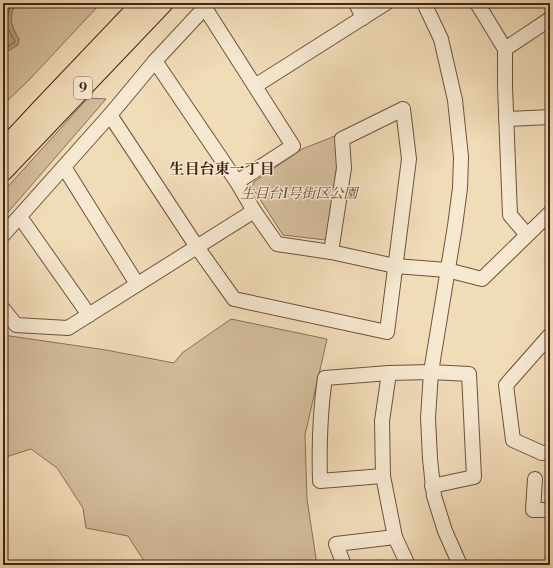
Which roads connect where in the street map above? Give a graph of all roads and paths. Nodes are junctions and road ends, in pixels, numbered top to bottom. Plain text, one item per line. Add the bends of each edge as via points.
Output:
1 (141, 3) edge
2 (164, 3) edge
3 (356, 3) edge
4 (386, 3) edge
5 (424, 3) edge
6 (477, 3) edge
7 (207, 6) edge
8 (363, 18) junction
9 (549, 22) edge
10 (505, 49) junction
11 (155, 61) junction
12 (255, 86) junction
13 (41, 108) junction
14 (110, 115) junction
15 (550, 117) edge
16 (506, 119) junction
17 (3, 139) edge
18 (3, 149) edge
19 (64, 167) junction
20 (3, 172) edge
21 (237, 182) junction
22 (254, 211) junction
23 (550, 213) edge
24 (20, 217) junction
25 (527, 234) junction
26 (3, 235) edge
27 (197, 247) junction
28 (331, 252) junction
29 (395, 266) junction
30 (447, 270) junction
31 (137, 284) junction
32 (3, 309) edge
33 (89, 315) junction
34 (550, 335) edge
35 (431, 372) junction
36 (389, 373) junction
37 (550, 452) edge
38 (382, 476) junction
39 (535, 479) dead end
40 (432, 486) junction
41 (550, 510) edge
42 (395, 537) junction
43 (344, 565) edge
44 (408, 565) edge
45 (460, 565) edge

1 - 13 main road, 9
2 - 20 main road, 9
3 - 8 street
4 - 8 street
5 - 30 street via 441,39 455,100 461,157 460,188
6 - 10 street
7 - 11 street
7 - 12 street
8 - 12 street
9 - 10 street
10 - 16 street
11 - 14 street
11 - 21 street
12 - 21 street via 293,146
13 - 17 main road via 28,113
13 - 18 main road, 9
14 - 19 street
14 - 27 street
15 - 16 street
16 - 25 street via 510,215
19 - 24 street
19 - 31 street
21 - 22 street
22 - 27 street
22 - 28 street via 277,244
23 - 25 street
24 - 26 street
24 - 33 street
25 - 30 street via 482,279
27 - 29 street via 234,299 387,332
27 - 31 street
28 - 29 street
28 - 29 street via 344,168 342,139 403,109 409,159
29 - 30 street
30 - 35 street
31 - 33 street
32 - 33 street via 16,325 68,328
34 - 37 street via 506,385 513,440 542,453
35 - 36 street
35 - 40 street via 428,418
35 - 40 street via 469,374 474,477
36 - 38 street via 382,421
36 - 38 street via 325,378 320,409 320,482
38 - 42 street
39 - 41 street via 533,510
40 - 45 street via 445,531
42 - 43 street via 336,544
42 - 44 street

